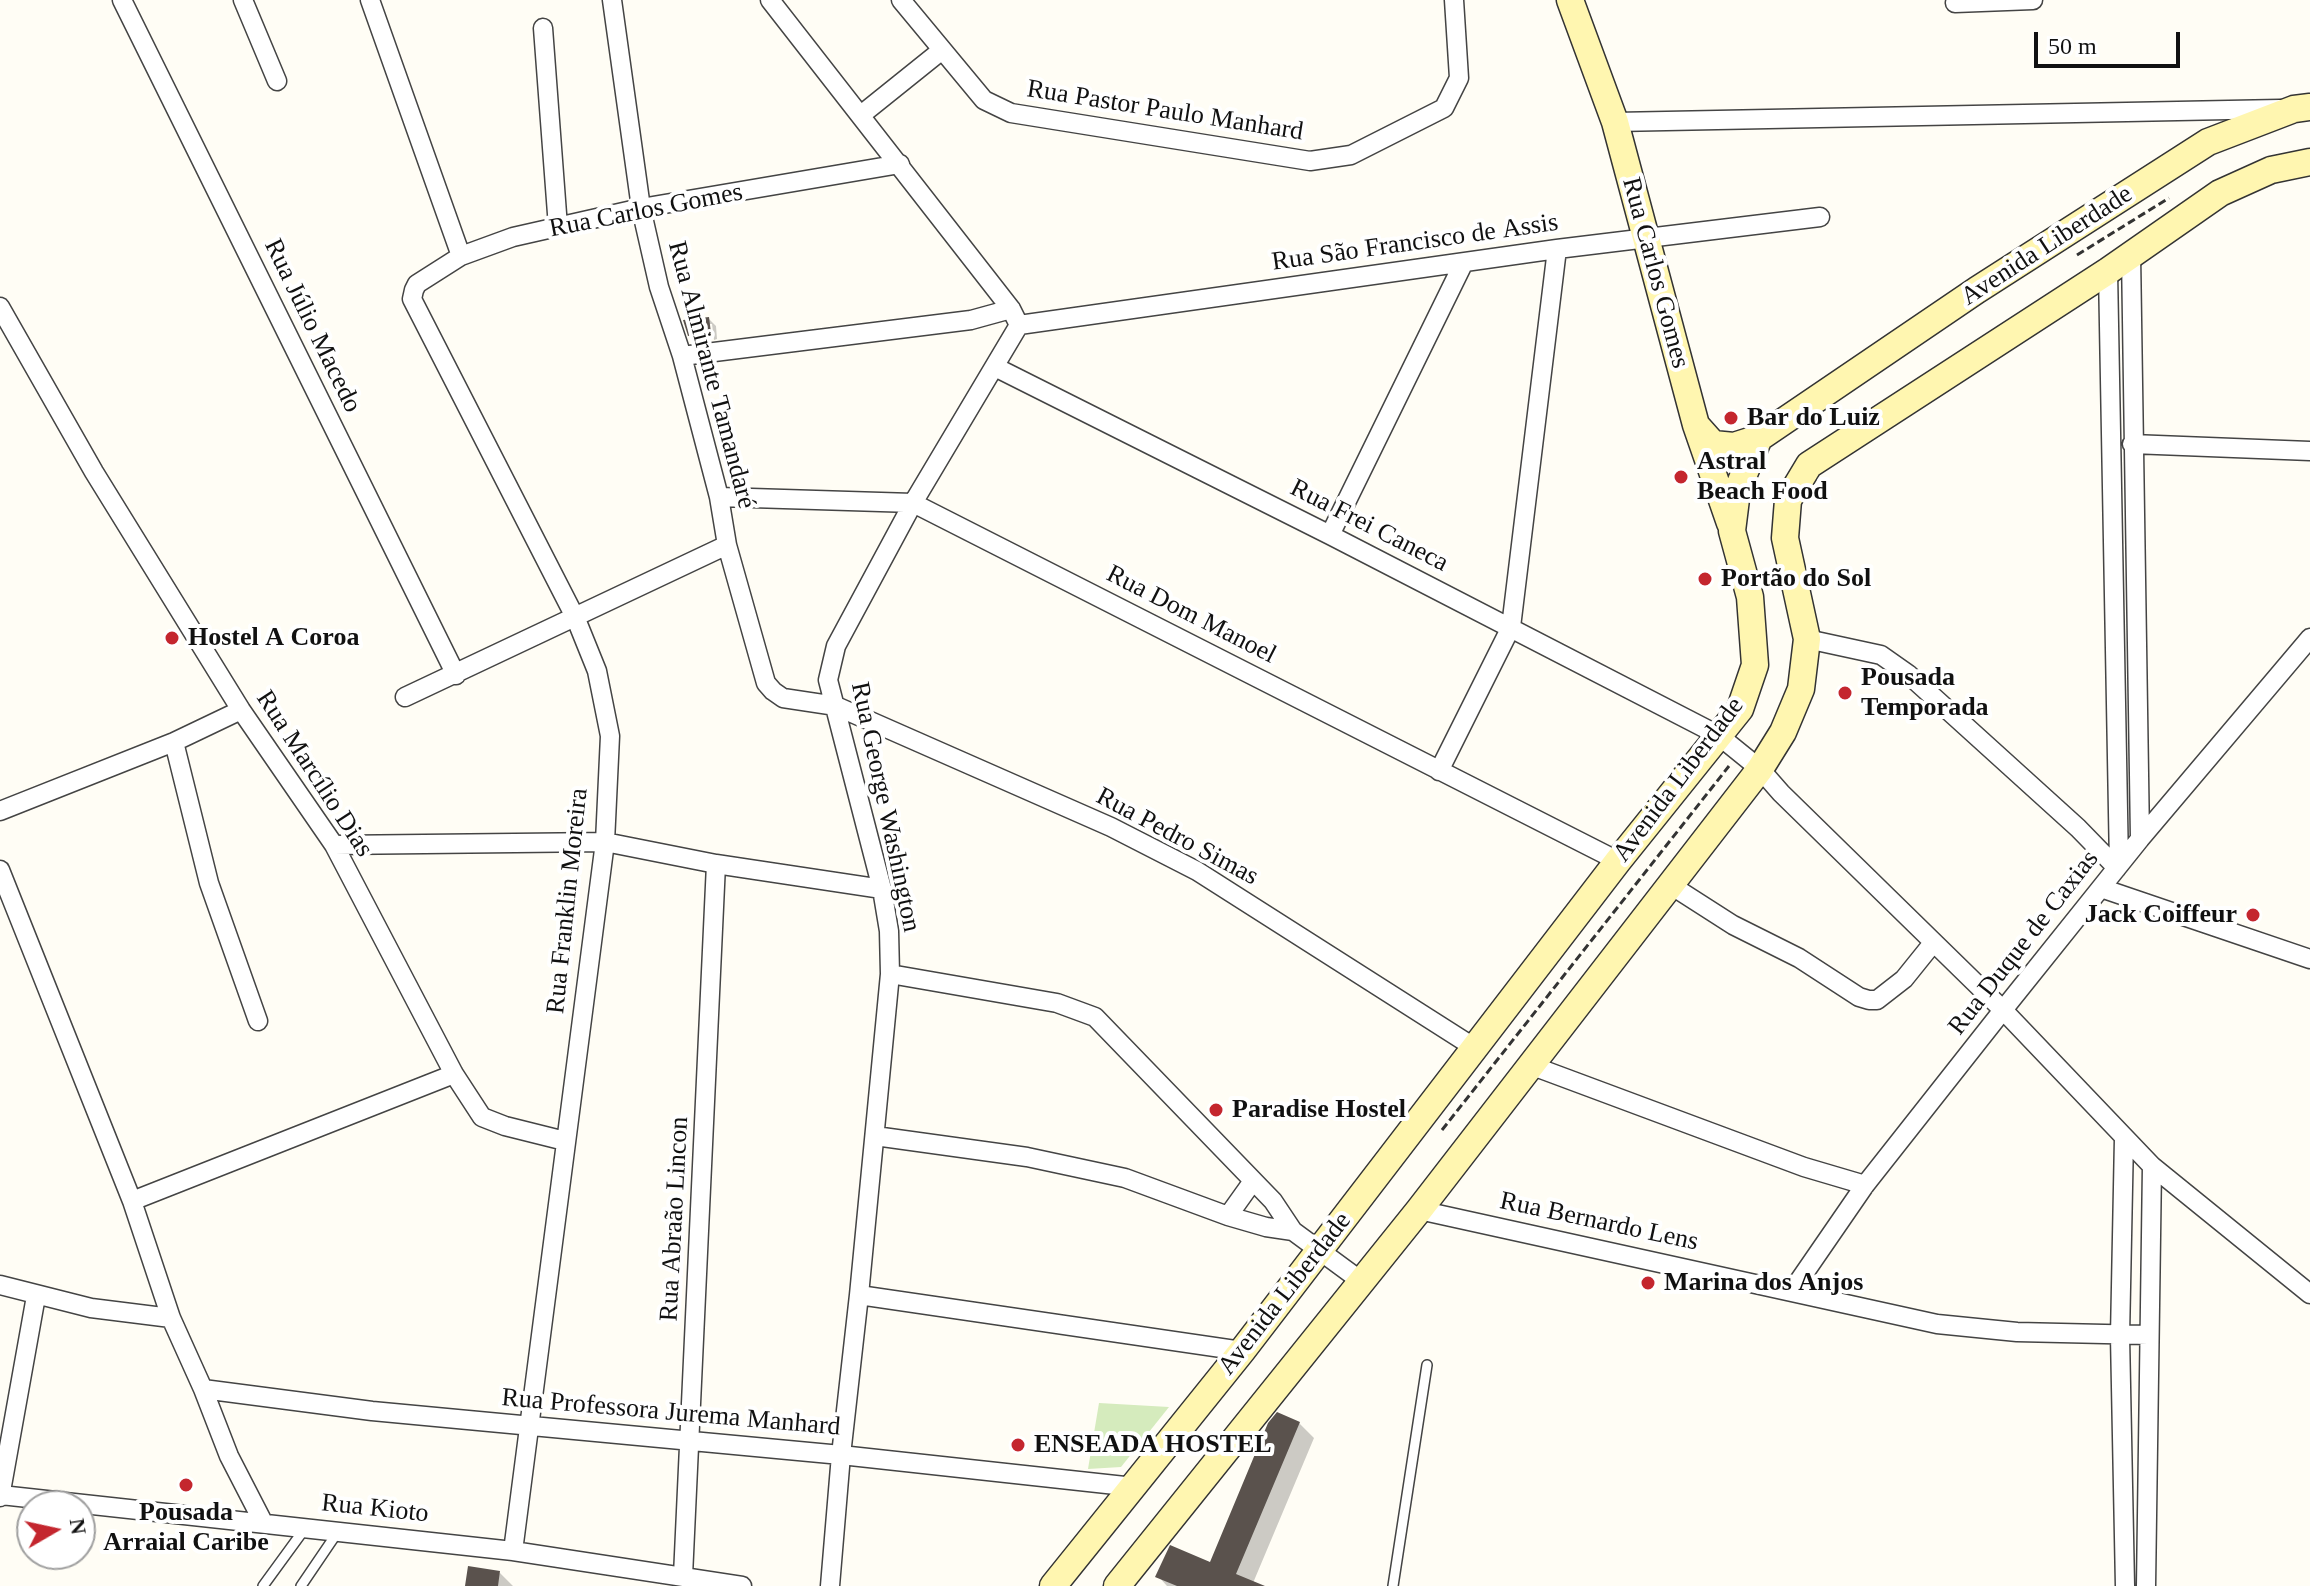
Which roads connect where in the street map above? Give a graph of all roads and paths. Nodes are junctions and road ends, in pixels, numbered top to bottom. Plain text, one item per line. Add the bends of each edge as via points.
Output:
1 (122, 0) edge
2 (243, 0) edge
3 (370, 0) edge
4 (612, 0) edge
5 (770, 0) edge
6 (1454, 0) edge
7 (1570, 0) edge
8 (2033, 0) edge
9 (905, 2) edge
10 (1955, 3) dead end
11 (543, 28) dead end
12 (942, 50) junction
13 (277, 81) dead end
14 (2302, 108) edge
15 (861, 115) junction
16 (1615, 122) junction
17 (2310, 162) edge
18 (900, 164) junction
19 (641, 208) junction
20 (1820, 217) dead end
21 (558, 227) junction
22 (1645, 238) junction
23 (1557, 249) junction
24 (2131, 254) junction
25 (461, 256) junction
26 (1464, 262) junction
27 (2108, 271) junction
28 (412, 299) joint
29 (0, 307) edge
30 (1015, 317) junction
31 (682, 356) junction
32 (995, 367) junction
33 (1696, 425) junction
34 (1759, 438) junction
35 (2132, 444) junction
36 (2310, 451) edge
37 (2111, 492) junction
38 (2133, 492) junction
39 (719, 497) junction
40 (913, 503) junction
41 (1732, 531) junction
42 (1330, 535) junction
43 (727, 545) junction
44 (576, 619) junction
45 (1511, 627) junction
46 (2310, 638) edge
47 (1807, 639) junction
48 (456, 675) junction
49 (405, 697) dead end
50 (836, 706) junction
51 (241, 710) junction
52 (1718, 735) junction
53 (174, 742) junction
54 (1760, 769) junction
55 (1439, 771) junction
56 (2173, 799) junction
57 (2139, 809) junction
58 (0, 811) edge
59 (2118, 821) junction
60 (2140, 839) junction
61 (605, 842) junction
62 (334, 845) junction
63 (1618, 861) junction
64 (716, 864) junction
65 (2118, 866) junction
66 (0, 870) edge
67 (1669, 884) junction
68 (2101, 888) junction
69 (882, 889) junction
70 (1933, 943) junction
71 (2310, 959) edge
72 (890, 974) junction
73 (2003, 1010) junction
74 (258, 1021) dead end
75 (1475, 1048) junction
76 (1530, 1065) junction
77 (454, 1074) junction
78 (875, 1136) junction
79 (2124, 1138) junction
80 (565, 1141) junction
81 (2152, 1166) junction
82 (1253, 1181) junction
83 (1865, 1185) junction
84 (132, 1201) junction
85 (1419, 1210) junction
86 (1228, 1216) junction
87 (1293, 1231) junction
88 (1318, 1251) junction
89 (2310, 1268) edge
90 (1361, 1281) junction
91 (0, 1285) edge
92 (1792, 1291) junction
93 (2306, 1291) edge
94 (859, 1295) junction
95 (36, 1296) junction
96 (171, 1318) junction
97 (2148, 1335) junction
98 (2120, 1336) junction
99 (1242, 1351) junction
100 (1427, 1365) dead end
101 (203, 1389) junction
102 (527, 1426) junction
103 (691, 1441) junction
104 (841, 1455) junction
105 (1134, 1487) junction
106 (0, 1496) edge
107 (263, 1522) junction
108 (306, 1527) junction
109 (339, 1531) junction
110 (513, 1551) junction
111 (683, 1576) junction
112 (263, 1586) edge
113 (301, 1586) edge
114 (742, 1586) edge
115 (830, 1586) edge
116 (1053, 1586) edge
117 (1117, 1586) edge
118 (1393, 1586) edge
119 (2125, 1586) edge
120 (2146, 1586) edge

1 - 48 street, Rua Júlio Macedo
2 - 13 street
3 - 25 street
4 - 19 street, Rua Almirante Tamandaré
5 - 15 street
6 - 12 street, Rua Pastor Paulo Manhard via 1459,78 1444,108 1351,155 1310,161 1011,113 984,100
7 - 16 main road, Rua Carlos Gomes
8 - 10 street
9 - 12 street, Rua Pastor Paulo Manhard
11 - 21 street
12 - 15 street
14 - 16 street
14 - 34 main road, Avenida Liberdade via 2208,142
15 - 18 street
16 - 22 main road, Rua Carlos Gomes
17 - 24 main road, Avenida Liberdade via 2271,170 2220,193
18 - 19 street, Rua Carlos Gomes
18 - 30 street
19 - 21 street, Rua Carlos Gomes
19 - 31 street, Rua Almirante Tamandaré
20 - 22 street, Rua São Francisco de Assis
21 - 25 street, Rua Carlos Gomes
22 - 23 street, Rua São Francisco de Assis
22 - 33 main road, Rua Carlos Gomes
23 - 26 street, Rua São Francisco de Assis
23 - 45 street
24 - 27 main road, Avenida Liberdade
24 - 35 street
25 - 28 street, Rua Carlos Gomes via 417,284
26 - 30 street, Rua São Francisco de Assis
26 - 42 street
27 - 37 street
27 - 47 main road, Avenida Liberdade via 1809,465 1788,500 1785,538
28 - 44 street, Rua Franklin Moreira
29 - 51 street, Rua Marcílio Dias via 94,472
30 - 31 street, Rua São Francisco de Assis
30 - 32 street, Rua George Washington
31 - 39 street, Rua Almirante Tamandaré
32 - 40 street, Rua George Washington
32 - 42 street, Rua Frei Caneca
33 - 34 main road via 1713,444 1734,446
33 - 41 main road, Rua Carlos Gomes
34 - 41 main road, Avenida Liberdade via 1737,491
35 - 36 street
35 - 38 street
37 - 38 street
37 - 59 street
38 - 57 street
39 - 40 street, Rua Dom Manoel
39 - 43 street, Rua Almirante Tamandaré
40 - 50 street, Rua George Washington via 836,646 828,680
40 - 55 street, Rua Dom Manoel
41 - 52 main road, Avenida Liberdade via 1750,597 1755,665 1740,709
42 - 45 street, Rua Frei Caneca
43 - 44 street
43 - 50 street, Rua Almirante Tamandaré via 766,683 783,698
44 - 48 street
44 - 61 street, Rua Franklin Moreira via 597,671 610,736
45 - 52 street, Rua Frei Caneca
45 - 55 street
46 - 56 street, Rua Duque de Caxias
47 - 54 main road, Avenida Liberdade via 1801,689
47 - 65 street via 1881,655 1908,674
48 - 49 street
50 - 69 street, Rua George Washington
50 - 75 street, Rua Pedro Simas via 1111,827 1197,871
51 - 53 street
51 - 62 street, Rua Marcílio Dias
52 - 54 street, Rua Frei Caneca
52 - 63 main road, Avenida Liberdade
53 - 58 street
53 - 74 street via 209,883
54 - 67 main road, Avenida Liberdade
54 - 70 street, Rua Frei Caneca
55 - 63 street, Rua Dom Manoel
56 - 57 street
56 - 60 street, Rua Duque de Caxias
57 - 59 street
57 - 60 street
59 - 65 street
60 - 65 street, Rua Duque de Caxias
61 - 62 street
61 - 64 street
61 - 80 street, Rua Franklin Moreira
62 - 77 street, Rua Marcílio Dias
63 - 75 main road, Avenida Liberdade
64 - 69 street
64 - 103 street, Rua Abraão Lincon
65 - 68 street, Rua Duque de Caxias
66 - 84 street
67 - 70 street via 1869,1000 1877,1000 1904,979
67 - 76 main road, Avenida Liberdade
68 - 71 street
68 - 73 street, Rua Duque de Caxias
69 - 72 street, Rua George Washington
70 - 73 street, Rua Frei Caneca
72 - 78 street, Rua George Washington
72 - 82 street via 1057,1003 1095,1017
73 - 79 street, Rua Frei Caneca
73 - 83 street, Rua Duque de Caxias
75 - 88 main road, Avenida Liberdade
76 - 83 street
76 - 85 main road, Avenida Liberdade
77 - 80 street, Rua Marcílio Dias via 482,1117
77 - 84 street
78 - 86 street via 1027,1157 1125,1178
78 - 94 street, Rua George Washington
79 - 81 street, Rua Frei Caneca
79 - 98 street
80 - 102 street, Rua Franklin Moreira
81 - 93 street, Rua Frei Caneca
81 - 97 street
82 - 86 street
82 - 87 street
83 - 92 street, Rua Duque de Caxias
84 - 96 street
85 - 90 main road, Avenida Liberdade
85 - 92 street, Rua Bernardo Lens
86 - 87 street
87 - 88 street
88 - 90 street
88 - 99 main road, Avenida Liberdade
89 - 93 street
90 - 117 main road, Avenida Liberdade
91 - 95 street
92 - 98 street, Rua Bernardo Lens via 1937,1324
94 - 99 street
94 - 104 street, Rua George Washington
95 - 96 street
95 - 106 street
96 - 101 street
97 - 98 street, Rua Bernardo Lens
97 - 120 street
98 - 119 street
99 - 105 main road, Avenida Liberdade
100 - 118 lane
101 - 102 street, Rua Professora Jurema Manhard
101 - 107 street
102 - 103 street, Rua Professora Jurema Manhard
102 - 110 street, Rua Franklin Moreira
103 - 104 street, Rua Professora Jurema Manhard
103 - 111 street, Rua Abraão Lincon
104 - 105 street, Rua Professora Jurema Manhard
104 - 115 street, Rua George Washington
105 - 116 main road, Avenida Liberdade
106 - 107 street, Rua Kioto
107 - 108 street, Rua Kioto
108 - 109 street, Rua Kioto
108 - 112 lane
109 - 110 street, Rua Kioto
109 - 113 lane
110 - 111 street, Rua Kioto
111 - 114 street, Rua Kioto

